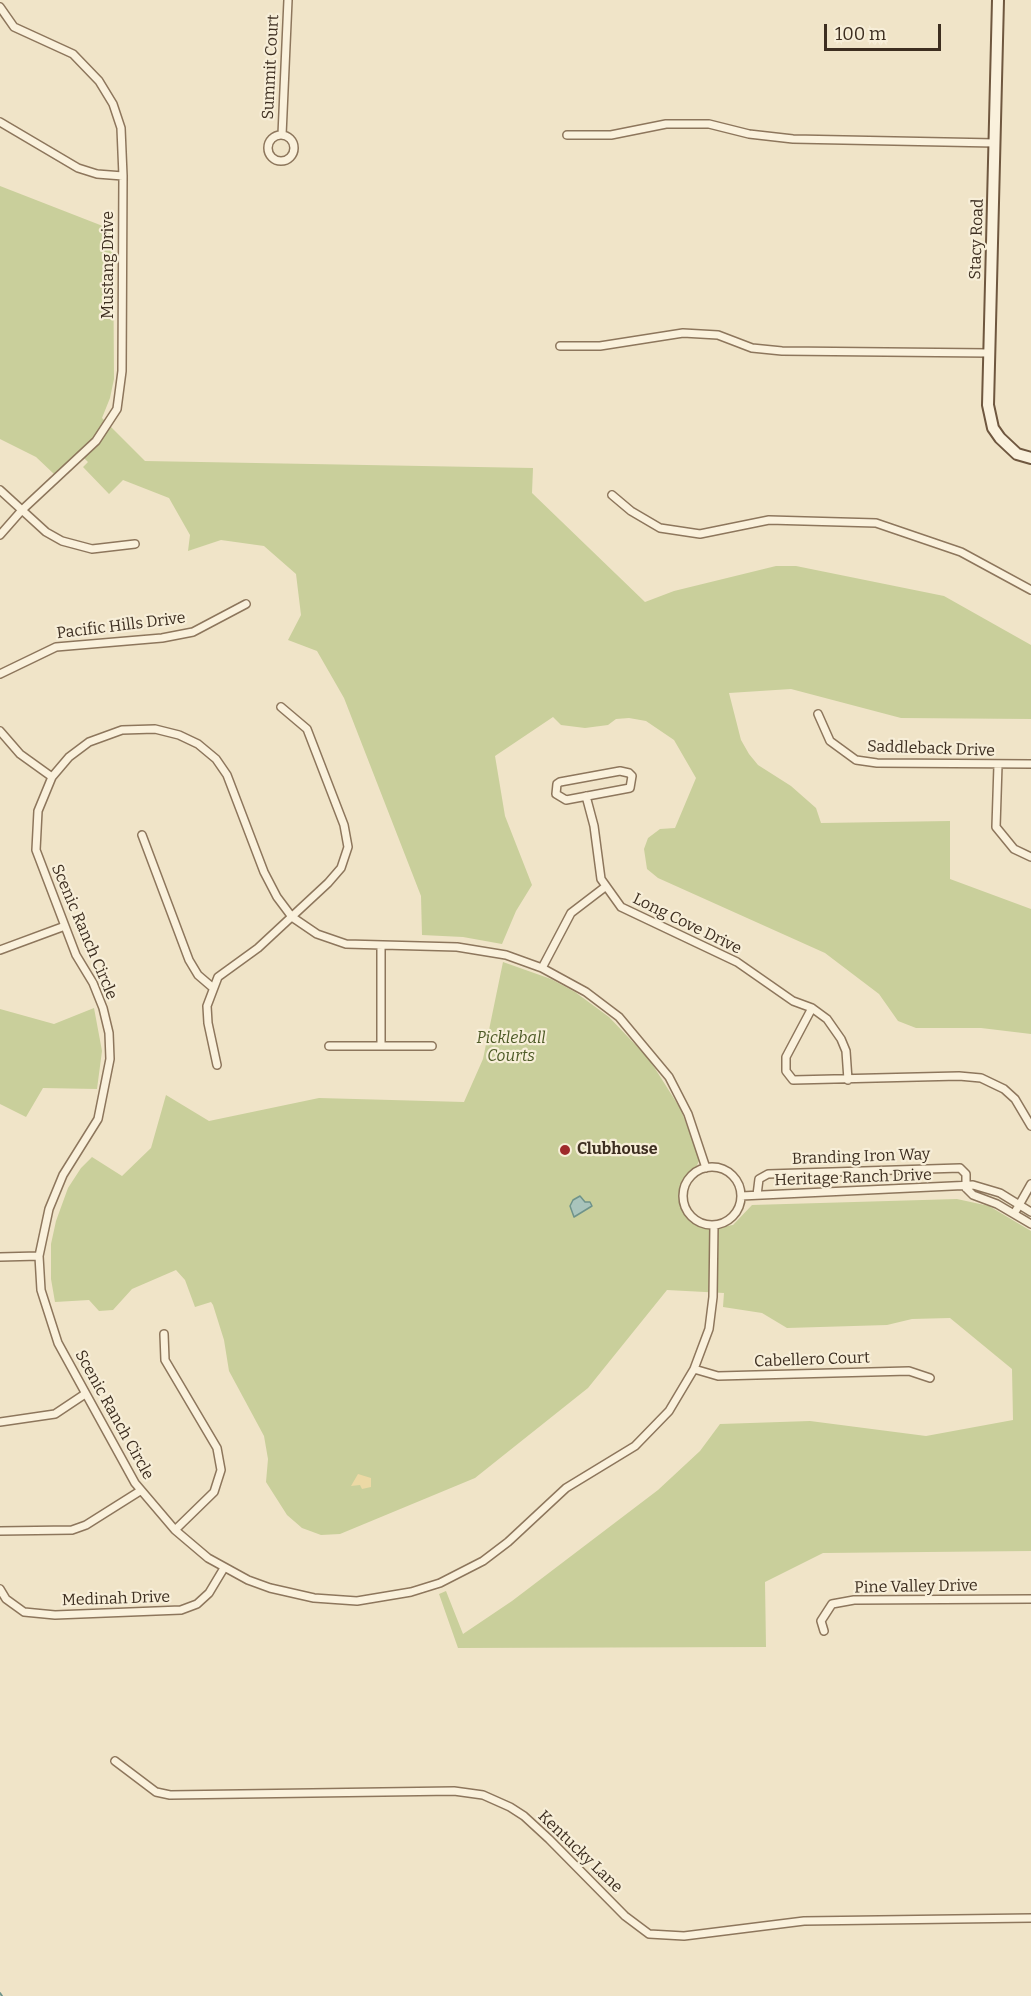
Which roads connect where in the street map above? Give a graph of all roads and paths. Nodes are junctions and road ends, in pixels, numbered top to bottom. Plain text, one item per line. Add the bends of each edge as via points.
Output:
1 (288, 0) edge
2 (998, 0) edge
3 (0, 7) edge
4 (0, 122) edge
5 (282, 135) dead end
6 (567, 135) dead end
7 (995, 143) junction
8 (123, 176) junction
9 (560, 346) dead end
10 (989, 353) junction
11 (1031, 458) edge
12 (0, 490) edge
13 (612, 495) dead end
14 (22, 510) junction
15 (0, 535) edge
16 (135, 544) dead end
17 (1031, 590) edge
18 (246, 604) dead end
19 (0, 674) edge
20 (281, 707) dead end
21 (818, 714) dead end
22 (0, 731) edge
23 (1031, 764) edge
24 (998, 765) junction
25 (52, 777) junction
26 (586, 796) junction
27 (142, 835) dead end
28 (1031, 857) edge
29 (605, 887) junction
30 (292, 916) junction
31 (65, 926) junction
32 (381, 945) junction
33 (0, 950) edge
34 (542, 968) junction
35 (213, 987) junction
36 (812, 1008) junction
37 (329, 1046) dead end
38 (381, 1046) junction
39 (432, 1046) dead end
40 (217, 1065) dead end
41 (848, 1080) junction
42 (1031, 1126) edge
43 (706, 1168) junction
44 (1031, 1184) edge
45 (966, 1188) junction
46 (757, 1195) junction
47 (741, 1196) junction
48 (1020, 1205) junction
49 (1031, 1212) edge
50 (1014, 1214) junction
51 (1031, 1224) edge
52 (714, 1226) junction
53 (39, 1256) junction
54 (0, 1257) edge
55 (165, 1334) dead end
56 (694, 1369) junction
57 (930, 1378) dead end
58 (86, 1394) junction
59 (0, 1422) edge
60 (140, 1491) junction
61 (175, 1530) junction
62 (0, 1531) edge
63 (224, 1568) junction
64 (0, 1589) edge
65 (1031, 1599) edge
66 (824, 1631) dead end
67 (116, 1761) dead end
68 (1031, 1918) edge

1 - 5 street, Summit Court
2 - 7 main road, Stacy Road
3 - 8 street, Mustang Drive via 14,27 73,54 99,81 121,128
4 - 8 street via 78,168
6 - 7 street via 611,135 666,124 709,124 793,139
7 - 10 main road, Stacy Road
8 - 14 street, Mustang Drive via 122,371 117,409 96,441
9 - 10 street via 600,346 683,333 718,335 752,348 782,351
10 - 11 main road, Stacy Road via 988,405 993,428 1008,447
12 - 14 street
13 - 17 street via 660,528 700,534 769,520 876,523 961,552
14 - 15 street, Mustang Drive
14 - 16 street via 53,537 82,548
18 - 19 street, Pacific Hills Drive via 193,632 56,647
20 - 30 street via 307,729 344,825 348,847 335,876
21 - 24 street, Saddleback Drive via 830,741 856,760
22 - 25 street via 20,754
23 - 24 street, Saddleback Drive
24 - 28 street via 996,827 1014,849
25 - 30 street, Scenic Ranch Circle via 89,742 122,730 156,729 198,744 227,775 264,872
25 - 31 street, Scenic Ranch Circle via 38,811 36,850
26 - 26 street via 630,788 632,776 620,771 560,782 555,789 562,800
26 - 29 street, Long Cove Drive
27 - 35 street via 189,960 198,975
29 - 34 street via 571,913
29 - 36 street, Long Cove Drive via 627,912 737,962 793,1001
30 - 32 street, Scenic Ranch Circle via 317,934 337,942
30 - 35 street via 258,948 225,970
31 - 33 street
31 - 53 street, Scenic Ranch Circle via 103,1008 109,1033 110,1072 98,1119 63,1175 52,1202
32 - 34 street, Scenic Ranch Circle via 470,948
32 - 38 street
34 - 43 street, Scenic Ranch Circle via 602,1004 645,1045 677,1091
35 - 40 street via 207,1015
36 - 41 street, Long Cove Drive via 841,1039
36 - 41 street via 786,1057 786,1071 793,1080
37 - 38 street
38 - 39 street
41 - 42 street via 981,1078 1015,1099
43 - 47 street via 730,1174
43 - 52 street via 690,1178 683,1196 689,1214
44 - 48 street
45 - 46 street, Heritage Ranch Drive
45 - 46 street, Branding Iron Way via 966,1174 960,1168 838,1172 763,1176 757,1183
45 - 48 street, Heritage Ranch Drive via 986,1188
45 - 50 street, Heritage Ranch Drive
46 - 47 street, Heritage Ranch Drive
47 - 52 street via 730,1219
48 - 49 street, Heritage Ranch Drive
48 - 50 street
50 - 51 street, Heritage Ranch Drive
52 - 56 street, Scenic Ranch Circle via 711,1313
53 - 54 street
53 - 58 street, Scenic Ranch Circle via 47,1317
55 - 61 street via 165,1360 217,1448 221,1470 214,1492
56 - 57 street, Cabellero Court via 718,1376 909,1371
56 - 63 street, Scenic Ranch Circle via 669,1411 646,1437 566,1488 483,1561 440,1583 400,1595 329,1600 270,1588
58 - 59 street via 55,1414
58 - 60 street, Scenic Ranch Circle
60 - 61 street, Scenic Ranch Circle
60 - 62 street via 72,1530
61 - 63 street, Scenic Ranch Circle
63 - 64 street, Medinah Drive via 197,1604 181,1610 55,1615 24,1612 6,1599
65 - 66 street, Pine Valley Drive via 854,1600 832,1604 821,1621
67 - 68 street, Kentucky Lane via 156,1792 170,1795 454,1791 496,1799 524,1816 625,1916 649,1934 684,1936 804,1921

